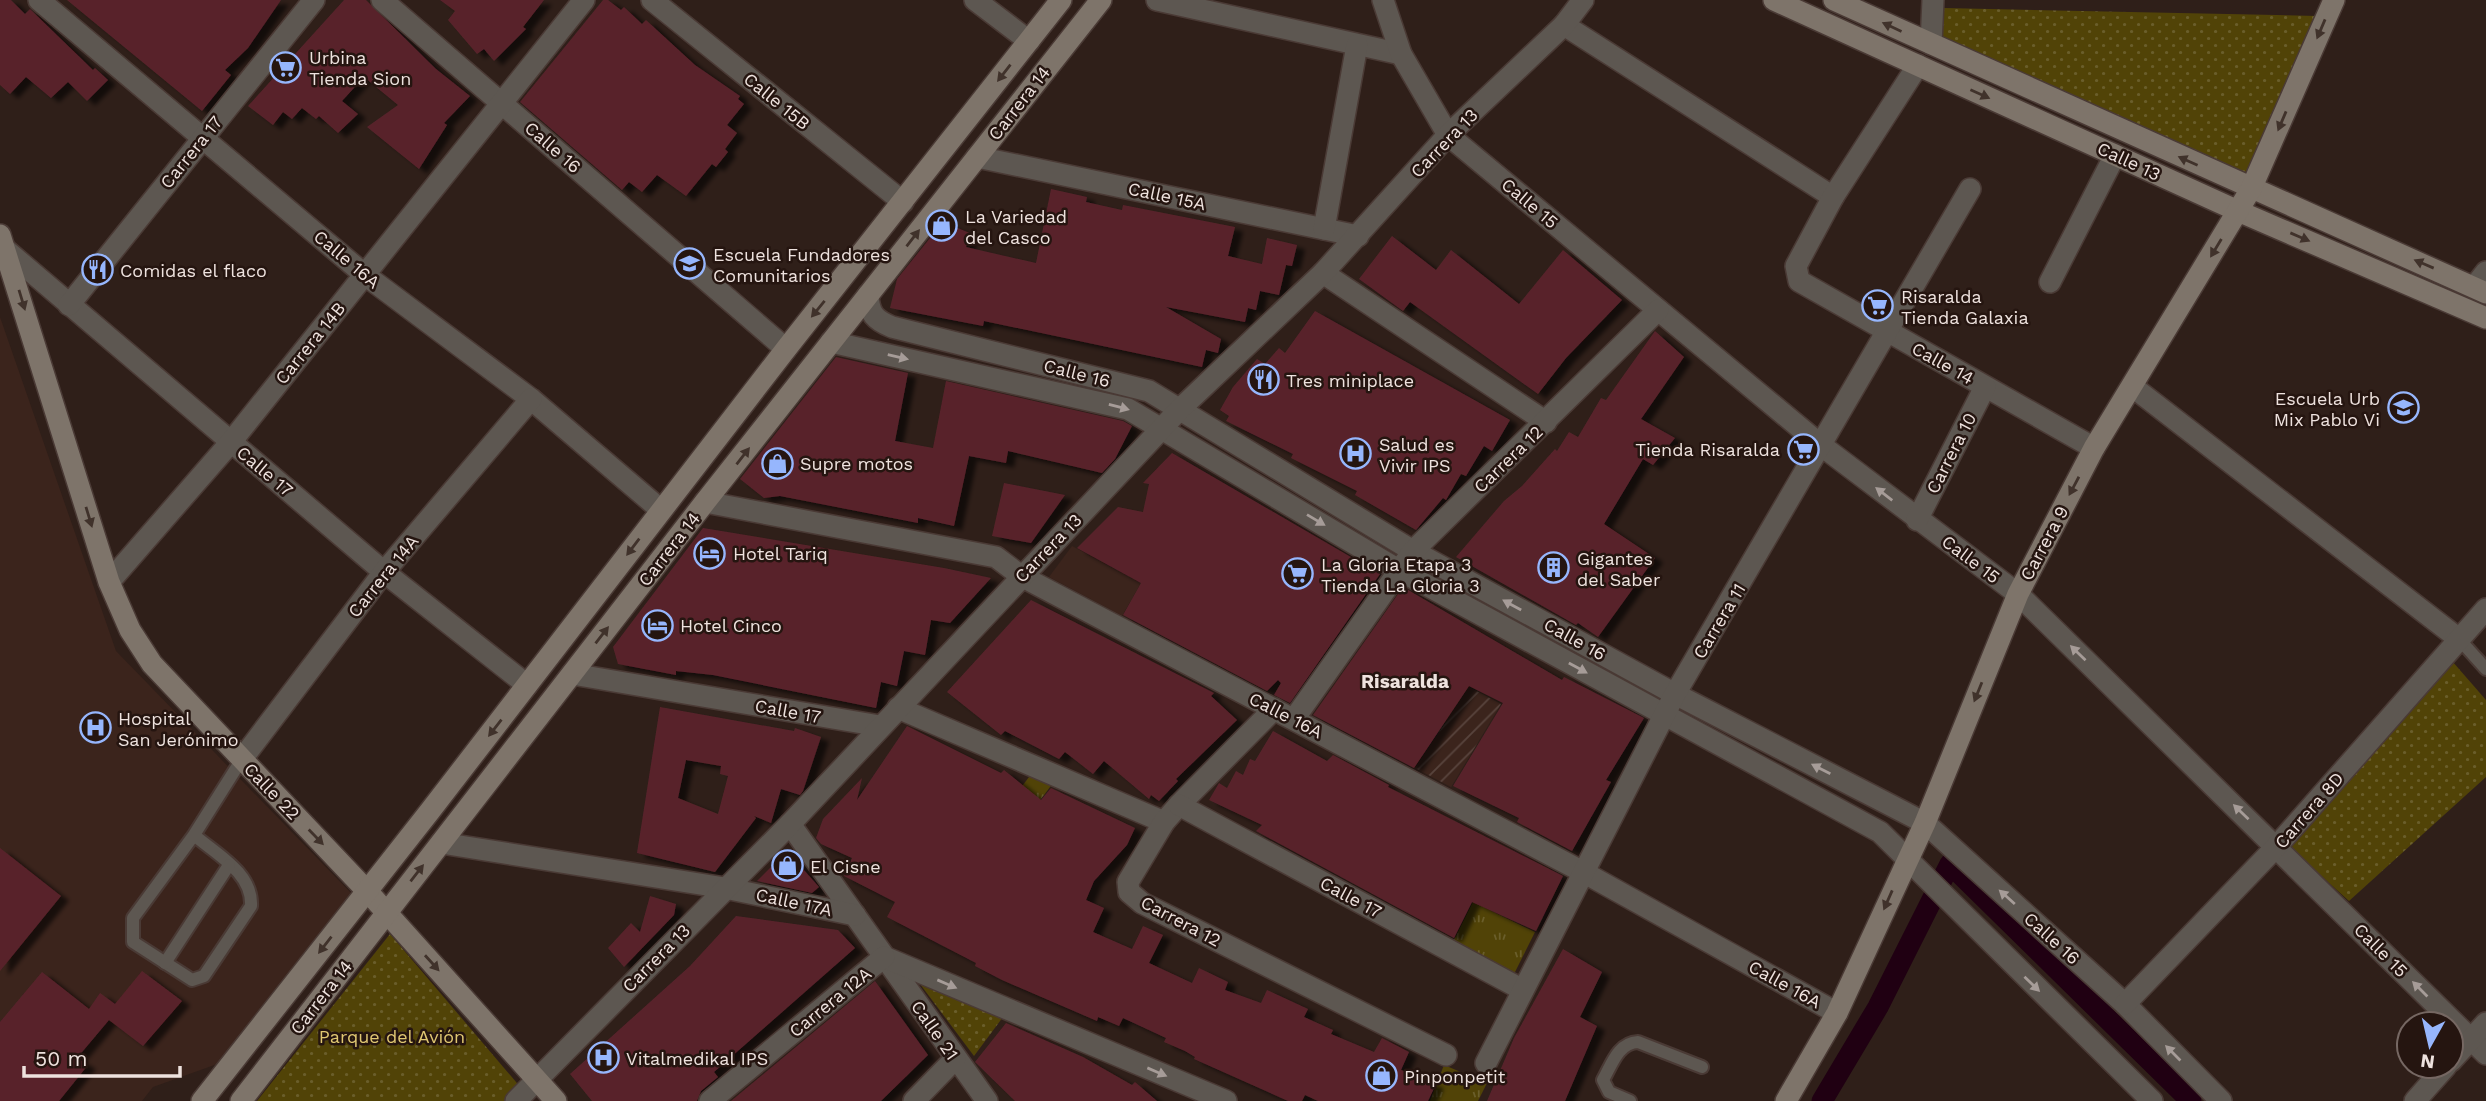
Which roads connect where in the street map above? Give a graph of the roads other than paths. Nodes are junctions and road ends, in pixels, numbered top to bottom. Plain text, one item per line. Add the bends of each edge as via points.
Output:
1 (39, 0) edge
2 (314, 0) edge
3 (382, 0) edge
4 (584, 0) edge
5 (652, 0) edge
6 (975, 0) edge
7 (1061, 0) edge
8 (1101, 0) edge
9 (1157, 0) edge
10 (1383, 0) edge
11 (1583, 0) edge
12 (1773, 0) edge
13 (1834, 0) edge
14 (1933, 0) edge
15 (2334, 0) edge
16 (1564, 25) junction
17 (1028, 41) junction
18 (1931, 44) junction
19 (1357, 45) junction
20 (1401, 54) junction
21 (1918, 65) junction
22 (502, 103) junction
23 (1448, 135) junction
24 (204, 137) junction
25 (2115, 155) junction
26 (977, 157) junction
27 (1970, 190) dead end
28 (2250, 190) junction
29 (1832, 197) junction
30 (903, 202) junction
31 (2238, 211) junction
32 (1324, 229) junction
33 (1358, 236) junction
34 (3, 243) edge
35 (1323, 273) junction
36 (365, 275) junction
37 (2050, 282) dead end
38 (2482, 284) edge
39 (868, 295) junction
40 (69, 305) junction
41 (1658, 310) junction
42 (2486, 318) edge
43 (1885, 331) junction
44 (831, 342) junction
45 (786, 349) junction
46 (1985, 387) junction
47 (2133, 387) junction
48 (531, 399) junction
49 (1179, 410) junction
50 (1546, 422) junction
51 (1163, 428) junction
52 (231, 442) junction
53 (1822, 446) junction
54 (2094, 448) junction
55 (705, 502) junction
56 (662, 510) junction
57 (1917, 520) junction
58 (1413, 551) junction
59 (1397, 569) junction
60 (384, 572) junction
61 (1021, 576) junction
62 (109, 582) junction
63 (2018, 594) junction
64 (2486, 609) edge
65 (2459, 639) junction
66 (2486, 669) edge
67 (572, 674) junction
68 (527, 685) junction
69 (1675, 694) junction
70 (898, 708) junction
71 (1274, 709) junction
72 (1664, 715) junction
73 (1294, 719) junction
74 (880, 726) junction
75 (242, 760) junction
76 (1179, 805) junction
77 (1164, 822) junction
78 (1926, 823) junction
79 (790, 824) junction
80 (194, 835) junction
81 (440, 844) junction
82 (2276, 847) junction
83 (1908, 856) junction
84 (229, 865) junction
85 (1583, 872) junction
86 (725, 888) junction
87 (368, 892) junction
88 (386, 912) junction
89 (856, 915) junction
90 (884, 957) junction
91 (165, 963) junction
92 (1523, 990) junction
93 (2125, 1004) junction
94 (1837, 1013) junction
95 (2486, 1023) edge
96 (2470, 1039) junction
97 (2465, 1045) edge
98 (2486, 1054) edge
99 (1446, 1055) dead end
100 (955, 1059) junction
101 (1486, 1063) dead end
102 (1702, 1068) dead end
103 (536, 1079) junction
104 (2434, 1080) edge
105 (202, 1101) edge
106 (241, 1101) edge
107 (516, 1101) edge
108 (556, 1101) edge
109 (710, 1101) edge
110 (914, 1101) edge
111 (987, 1101) edge
112 (1226, 1101) edge
113 (1630, 1101) edge
114 (1786, 1101) edge
115 (2152, 1101) edge
116 (2221, 1101) edge
117 (2415, 1101) edge

1 - 24 street, Calle 16A
2 - 24 street, Carrera 17
3 - 22 street, Calle 16
4 - 22 street, Carrera 14B
5 - 30 street, Calle 15B
6 - 17 street
7 - 17 main road, Carrera 14
8 - 26 main road, Carrera 14
9 - 19 street
10 - 20 street
11 - 16 street, Carrera 13
12 - 21 main road, Calle 13
18 -> 13 main road, Calle 13
14 - 18 street
15 -> 28 main road, Carrera 9
16 - 23 street, Carrera 13
16 - 29 street
17 -> 30 main road, Carrera 14
28 -> 18 main road, Calle 13
19 - 20 street
19 - 32 street
20 - 23 street
21 -> 25 main road, Calle 13
21 - 29 street
22 - 36 street, Carrera 14B
22 - 45 street, Calle 16
23 - 33 street, Carrera 13
23 - 41 street, Calle 15
24 - 36 street, Calle 16A
24 - 40 street, Carrera 17
25 - 31 main road, Calle 13
25 - 37 street
26 - 32 street, Calle 15A
39 -> 26 main road, Carrera 14
27 - 43 street, Carrera 11
28 - 31 main road, Carrera 9
38 -> 28 main road, Calle 13
29 - 43 street, Calle 14 via 1795,274 1799,281
30 -> 45 main road, Carrera 14
31 -> 42 main road, Calle 13
31 -> 47 main road, Carrera 9
32 - 33 street, Calle 15A
33 - 35 street, Carrera 13
34 - 40 street, Calle 17
34 -> 62 main road, Calle 22
35 - 49 street, Carrera 13
35 - 50 street
36 - 48 street, Calle 16A
36 - 52 street, Carrera 14B
39 - 44 main road, Carrera 14
39 - 49 street, Calle 16 via 869,310 892,327 1149,391
40 - 52 street, Calle 17
41 - 50 street, Carrera 12
41 - 53 street, Calle 15
43 - 46 street, Calle 14
43 - 53 street, Carrera 11
44 -> 51 street, Calle 16 via 1128,409
55 -> 44 main road, Carrera 14
45 - 56 main road, Carrera 14
46 - 54 street, Calle 14
46 - 57 street, Carrera 10
47 - 54 main road, Carrera 9
47 - 65 street
48 - 56 street, Calle 16A
48 - 60 street, Carrera 14A
49 - 51 street, Carrera 13
49 - 58 street, Calle 16
50 - 58 street, Carrera 12
51 -> 59 street, Calle 16
51 - 61 street, Carrera 13
52 - 60 street, Calle 17
52 - 62 street, Carrera 14B
57 -> 53 street, Calle 15
53 - 69 street, Carrera 11
54 -> 63 main road, Carrera 9
55 - 61 street, Calle 16A via 996,557
67 -> 55 main road, Carrera 14
56 -> 68 main road, Carrera 14
57 - 63 street, Calle 15
58 - 59 street, Carrera 12
69 -> 58 street, Calle 16
59 -> 72 street, Calle 16
59 - 73 street, Carrera 12
60 - 68 street, Calle 17
60 - 75 street, Carrera 14A
61 - 70 street, Carrera 13
61 - 71 street, Calle 16A
62 - 75 main road, Calle 22 via 130,630 152,664
63 -> 78 main road, Carrera 9
82 -> 63 street, Calle 15
64 - 65 street, Carrera 8D
65 - 66 lane
65 - 82 street, Carrera 8D
67 - 74 street, Calle 17
67 - 81 main road, Carrera 14
68 -> 87 main road, Carrera 14
69 - 72 street, Carrera 11
78 -> 69 street, Calle 16
70 - 74 street, Carrera 13
70 - 77 street
71 - 73 street, Calle 16A
71 - 76 street, Carrera 12
72 - 83 street, Calle 16 via 1880,832
72 - 85 street, Carrera 11
73 - 85 street, Calle 16A
74 - 79 street, Carrera 13
75 - 80 lane
75 -> 87 main road, Calle 22
76 - 77 street, Carrera 12
76 - 92 street, Calle 17
77 - 99 street, Carrera 12 via 1128,882 1129,892 1142,903
78 - 83 main road, Carrera 9
93 -> 78 street, Calle 16
79 - 86 street, Carrera 13
79 - 89 street
80 - 84 lane
80 - 91 lane via 133,918 133,942
81 - 86 street, Calle 17A
88 -> 81 main road, Carrera 14
82 - 93 street, Carrera 8D
96 -> 82 street, Calle 15
83 -> 94 main road, Carrera 9
83 -> 115 street, Calle 16
84 - 91 lane
84 - 91 lane via 252,892 251,906 204,976 192,980
85 - 92 street, Carrera 11
85 - 94 street, Calle 16A
86 - 89 street, Calle 17A
86 - 103 street, Carrera 13
87 - 88 main road, Calle 22
87 -> 105 main road, Carrera 14
88 -> 103 main road, Calle 22
88 - 106 main road, Carrera 14
89 - 90 street, Calle 17A
90 - 100 street, Calle 21
90 - 109 street, Carrera 12A
90 -> 112 street
92 - 101 street, Carrera 11
116 -> 93 street, Calle 16
94 - 114 main road, Carrera 9
95 - 96 street
96 - 97 street
96 - 98 street, Calle 15
100 - 110 street
100 - 111 street, Calle 21
102 - 113 lane via 1629,1042 1622,1046 1603,1080 1609,1092
103 - 107 street, Carrera 13
103 - 108 main road, Calle 22
104 - 117 street

